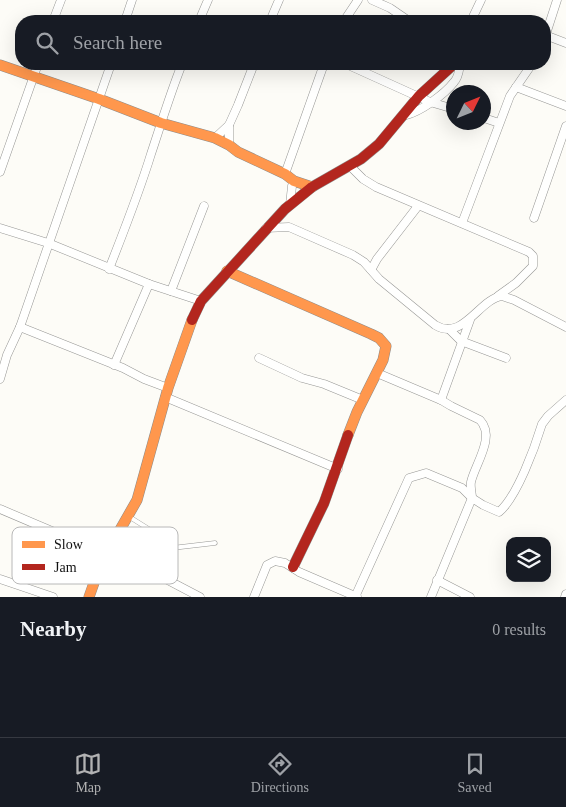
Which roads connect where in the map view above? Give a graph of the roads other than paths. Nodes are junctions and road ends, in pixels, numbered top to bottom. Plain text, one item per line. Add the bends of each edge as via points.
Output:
1 (61, 0) edge
2 (132, 0) edge
3 (208, 0) edge
4 (279, 0) edge
5 (358, 0) edge
6 (372, 0) edge
7 (481, 0) edge
8 (557, 0) edge
9 (56, 15) edge
10 (127, 15) edge
11 (202, 15) edge
12 (273, 15) edge
13 (348, 15) edge
14 (400, 15) edge
15 (474, 15) edge
16 (551, 18) edge
17 (551, 38) edge
18 (566, 43) edge
19 (0, 65) edge
20 (36, 70) edge
21 (109, 70) edge
22 (180, 70) edge
23 (252, 70) edge
24 (322, 70) edge
25 (360, 70) edge
26 (448, 70) edge
27 (459, 70) edge
28 (528, 70) edge
29 (34, 77) junction
30 (516, 87) junction
31 (420, 96) junction
32 (99, 99) junction
33 (430, 102) junction
34 (566, 106) edge
35 (446, 107) edge
36 (406, 115) junction
37 (491, 120) edge
38 (161, 123) junction
39 (500, 123) junction
40 (229, 125) junction
41 (566, 126) edge
42 (215, 138) junction
43 (230, 145) junction
44 (350, 166) junction
45 (0, 172) edge
46 (286, 174) junction
47 (294, 181) junction
48 (312, 187) junction
49 (204, 206) dead end
50 (418, 206) junction
51 (288, 207) junction
52 (534, 218) dead end
53 (462, 224) junction
54 (289, 227) junction
55 (0, 228) edge
56 (266, 228) junction
57 (48, 243) junction
58 (360, 259) junction
59 (376, 260) junction
60 (109, 269) junction
61 (371, 270) junction
62 (227, 271) junction
63 (148, 284) junction
64 (171, 291) junction
65 (498, 296) junction
66 (201, 301) junction
67 (470, 320) junction
68 (20, 327) junction
69 (566, 327) edge
70 (449, 328) junction
71 (461, 341) junction
72 (259, 358) dead end
73 (506, 358) dead end
74 (114, 364) junction
75 (377, 373) junction
76 (0, 379) edge
77 (167, 392) junction
78 (363, 400) junction
79 (441, 400) junction
80 (566, 400) edge
81 (338, 469) junction
82 (472, 498) junction
83 (0, 509) edge
84 (128, 516) junction
85 (41, 527) edge
86 (122, 527) edge
87 (146, 527) edge
88 (215, 543) dead end
89 (178, 547) edge
90 (293, 567) junction
91 (0, 579) edge
92 (437, 580) junction
93 (12, 583) edge
94 (14, 584) edge
95 (93, 584) edge
96 (175, 584) edge
97 (25, 588) junction
98 (22, 597) edge
99 (53, 597) edge
100 (89, 597) edge
101 (200, 597) edge
102 (254, 597) edge
103 (356, 597) edge
104 (431, 597) edge
105 (470, 597) edge

1 - 9 street
2 - 10 street
3 - 11 street
4 - 12 street
5 - 13 street
6 - 14 street
7 - 15 street
8 - 16 street
17 - 18 street
19 - 29 street
20 - 29 street
21 - 32 street
22 - 38 street
23 - 40 street
24 - 46 street
25 - 31 street
26 - 31 street
27 - 33 street via 455,82
28 - 30 street
29 - 32 street
29 - 45 street
30 - 34 street
30 - 39 street
31 - 33 street
31 - 36 street
32 - 38 street
32 - 57 street
33 - 35 street
33 - 36 street via 415,113
36 - 44 street via 379,144
37 - 39 street
38 - 42 street
38 - 60 street
39 - 53 street
40 - 42 street
40 - 43 street
41 - 52 street
42 - 43 street
43 - 46 street via 238,152
44 - 48 street
44 - 50 street via 364,180
46 - 47 street
47 - 48 street
47 - 51 street
48 - 51 street
49 - 64 street
50 - 53 street
50 - 59 street
51 - 54 street
51 - 56 street
53 - 65 street via 533,256 533,266 527,273
54 - 56 street
54 - 58 street
55 - 57 street
56 - 62 street
57 - 60 street
57 - 68 street
58 - 59 street
58 - 61 street
59 - 61 street
60 - 63 street
61 - 70 street via 435,325
62 - 66 street
62 - 75 street via 379,338 386,351
63 - 64 street
63 - 74 street
64 - 66 street
65 - 67 street
65 - 69 street via 507,297
66 - 77 street
67 - 70 street
67 - 71 street
68 - 74 street
68 - 76 street
70 - 71 street
71 - 73 street
71 - 79 street
72 - 78 street
74 - 77 street
75 - 78 street
75 - 79 street
77 - 81 street
77 - 84 street via 137,500
78 - 81 street
79 - 82 street via 480,420 486,430 486,442 471,484
80 - 82 street via 542,424 514,493 504,508 499,512
81 - 90 street
82 - 92 street
82 - 103 street via 462,488 426,473 409,478
83 - 85 street
84 - 86 street
84 - 87 lane
88 - 89 lane
90 - 102 street via 279,561 270,562
90 - 103 street
91 - 93 street
92 - 104 street
92 - 105 street
94 - 97 street
95 - 100 street
96 - 101 street
97 - 98 street
97 - 99 street

